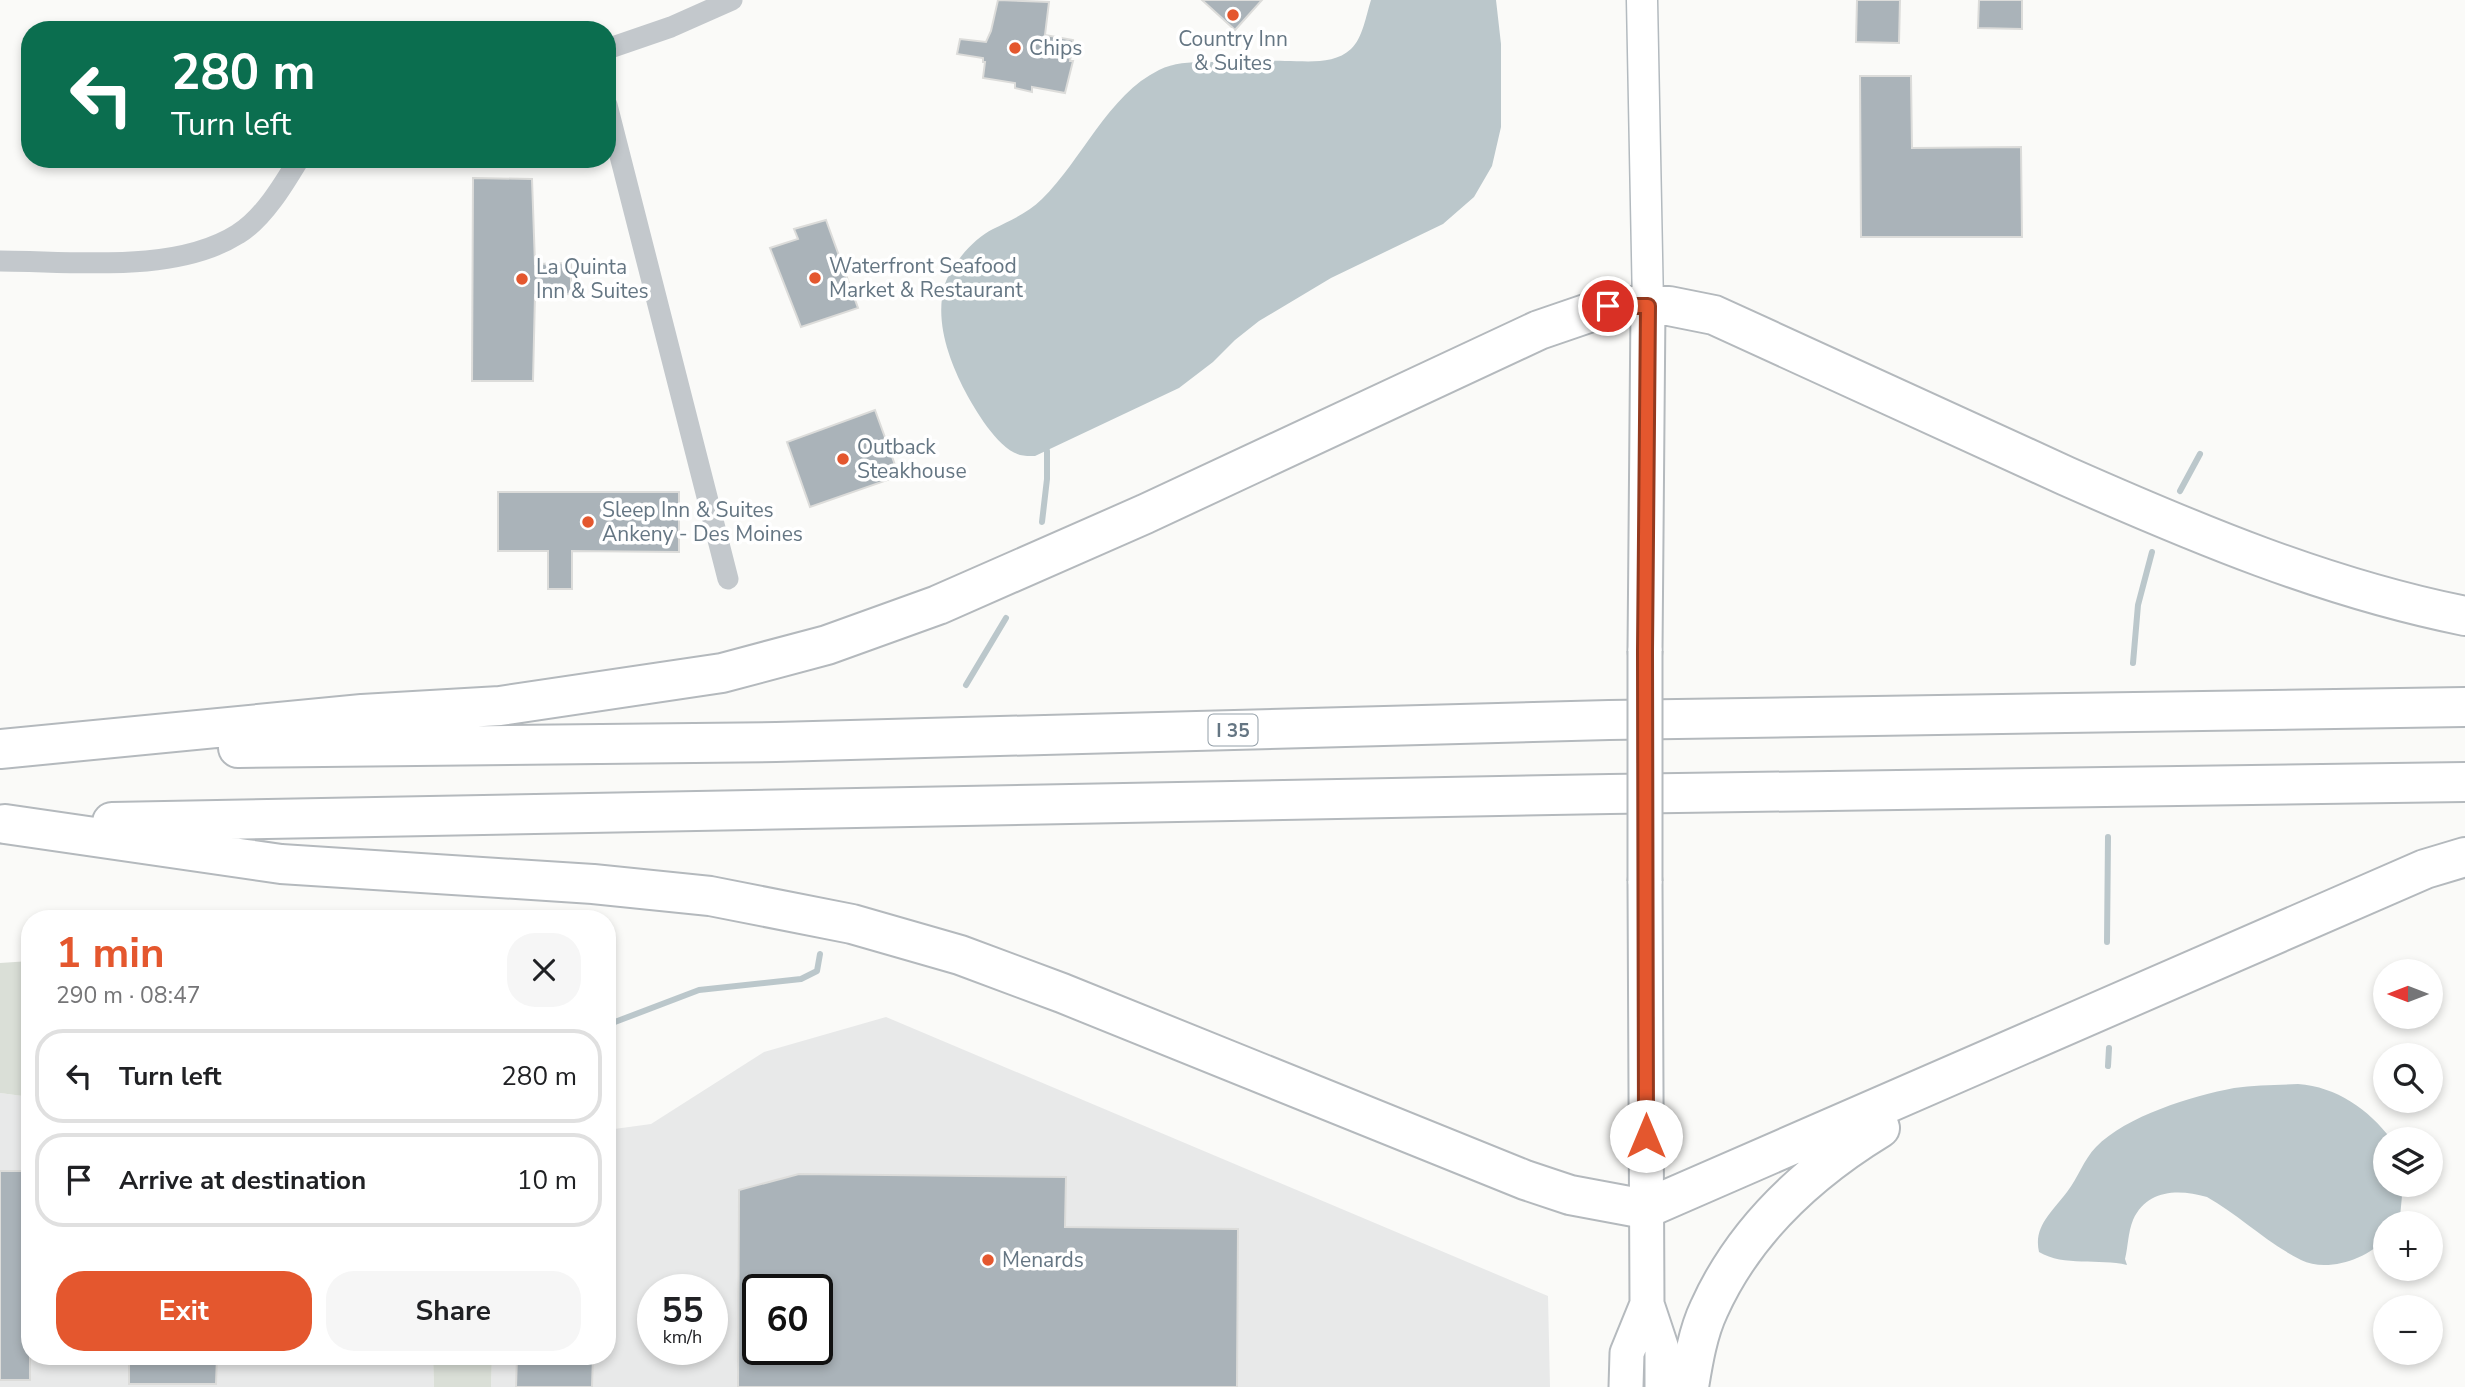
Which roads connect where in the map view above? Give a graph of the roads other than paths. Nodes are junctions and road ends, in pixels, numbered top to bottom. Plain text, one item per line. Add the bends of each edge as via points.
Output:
1 (732, 0) edge
2 (1642, 0) edge
3 (616, 46) edge
4 (616, 140) edge
5 (294, 168) edge
6 (0, 261) edge
7 (1648, 306) junction
8 (728, 579) dead end
9 (2465, 616) edge
10 (2465, 707) edge
11 (0, 750) edge
12 (2465, 782) edge
13 (3, 824) edge
14 (2465, 857) edge
15 (2060, 1029) junction
16 (1646, 1209) junction
17 (1647, 1304) junction
18 (1626, 1387) edge
19 (1662, 1387) edge
20 (1689, 1387) edge

1 - 3 street
2 - 7 main road
4 - 8 street
5 - 6 street via 276,197 239,234 195,253 145,262
7 - 9 highway via 1714,315 2187,530 2372,595
7 - 11 highway via 1608,306 1539,330 939,606 827,645 722,673 500,706 362,714
7 - 16 main road, bridge
10 - 11 highway, I 35 via 1608,720 776,742
12 - 13 highway
13 - 16 highway via 281,864 710,896 852,924 960,955 1062,993 1525,1180 1570,1195
14 - 15 highway via 2425,869
15 - 16 highway
15 - 20 highway via 1856,1142 1811,1175 1752,1237 1728,1273 1708,1311
16 - 17 main road
17 - 18 main road via 1627,1353
17 - 19 main road via 1662,1349

